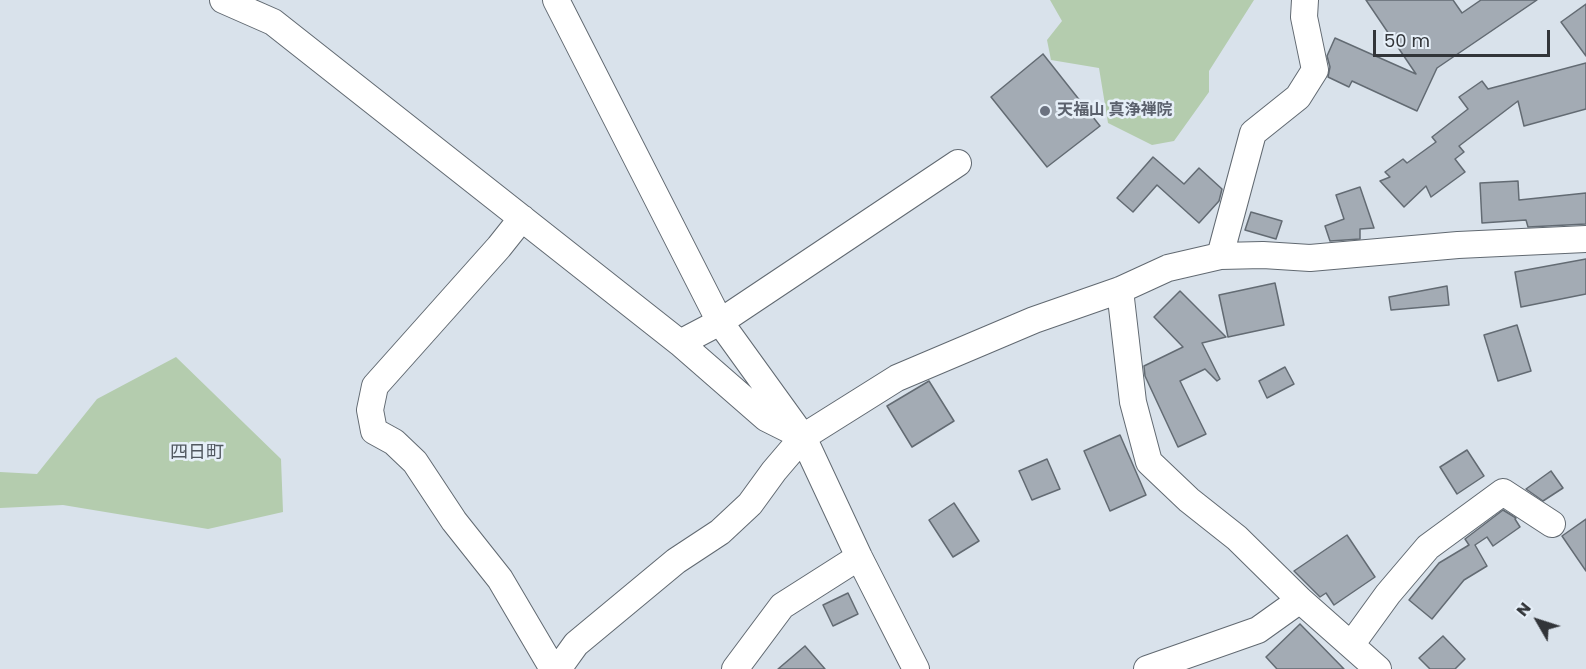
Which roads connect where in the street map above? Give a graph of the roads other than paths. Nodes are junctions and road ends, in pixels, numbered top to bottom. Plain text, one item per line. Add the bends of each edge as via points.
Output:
1 (223, 0) edge
2 (556, 0) edge
3 (1305, 0) edge
4 (958, 163) dead end
5 (522, 218) junction
6 (1586, 239) edge
7 (1220, 255) junction
8 (1119, 290) junction
9 (720, 322) junction
10 (680, 343) junction
11 (803, 437) junction
12 (1552, 524) dead end
13 (859, 556) junction
14 (1300, 600) junction
15 (1351, 645) junction
16 (1153, 668) edge
17 (553, 669) edge
18 (558, 669) edge
19 (735, 669) edge
20 (916, 669) edge
21 (1378, 669) edge

1 - 5 street via 273,22
2 - 9 street
3 - 7 street via 1304,17 1315,70 1298,97 1253,133
4 - 9 street
5 - 10 street
5 - 17 street via 375,386 370,410 375,431 415,462 454,521 500,579
6 - 7 street via 1310,258
7 - 8 street via 1168,268
8 - 11 street via 1034,320 897,378
8 - 14 street via 1133,402 1149,462 1237,538
9 - 10 street
9 - 11 street
10 - 11 street via 766,418
11 - 13 street
11 - 18 street via 750,504 728,525 676,561 576,644
12 - 15 street via 1503,492 1428,547
13 - 19 street via 782,606
13 - 20 street
14 - 15 street
14 - 16 street via 1258,630
15 - 21 street

